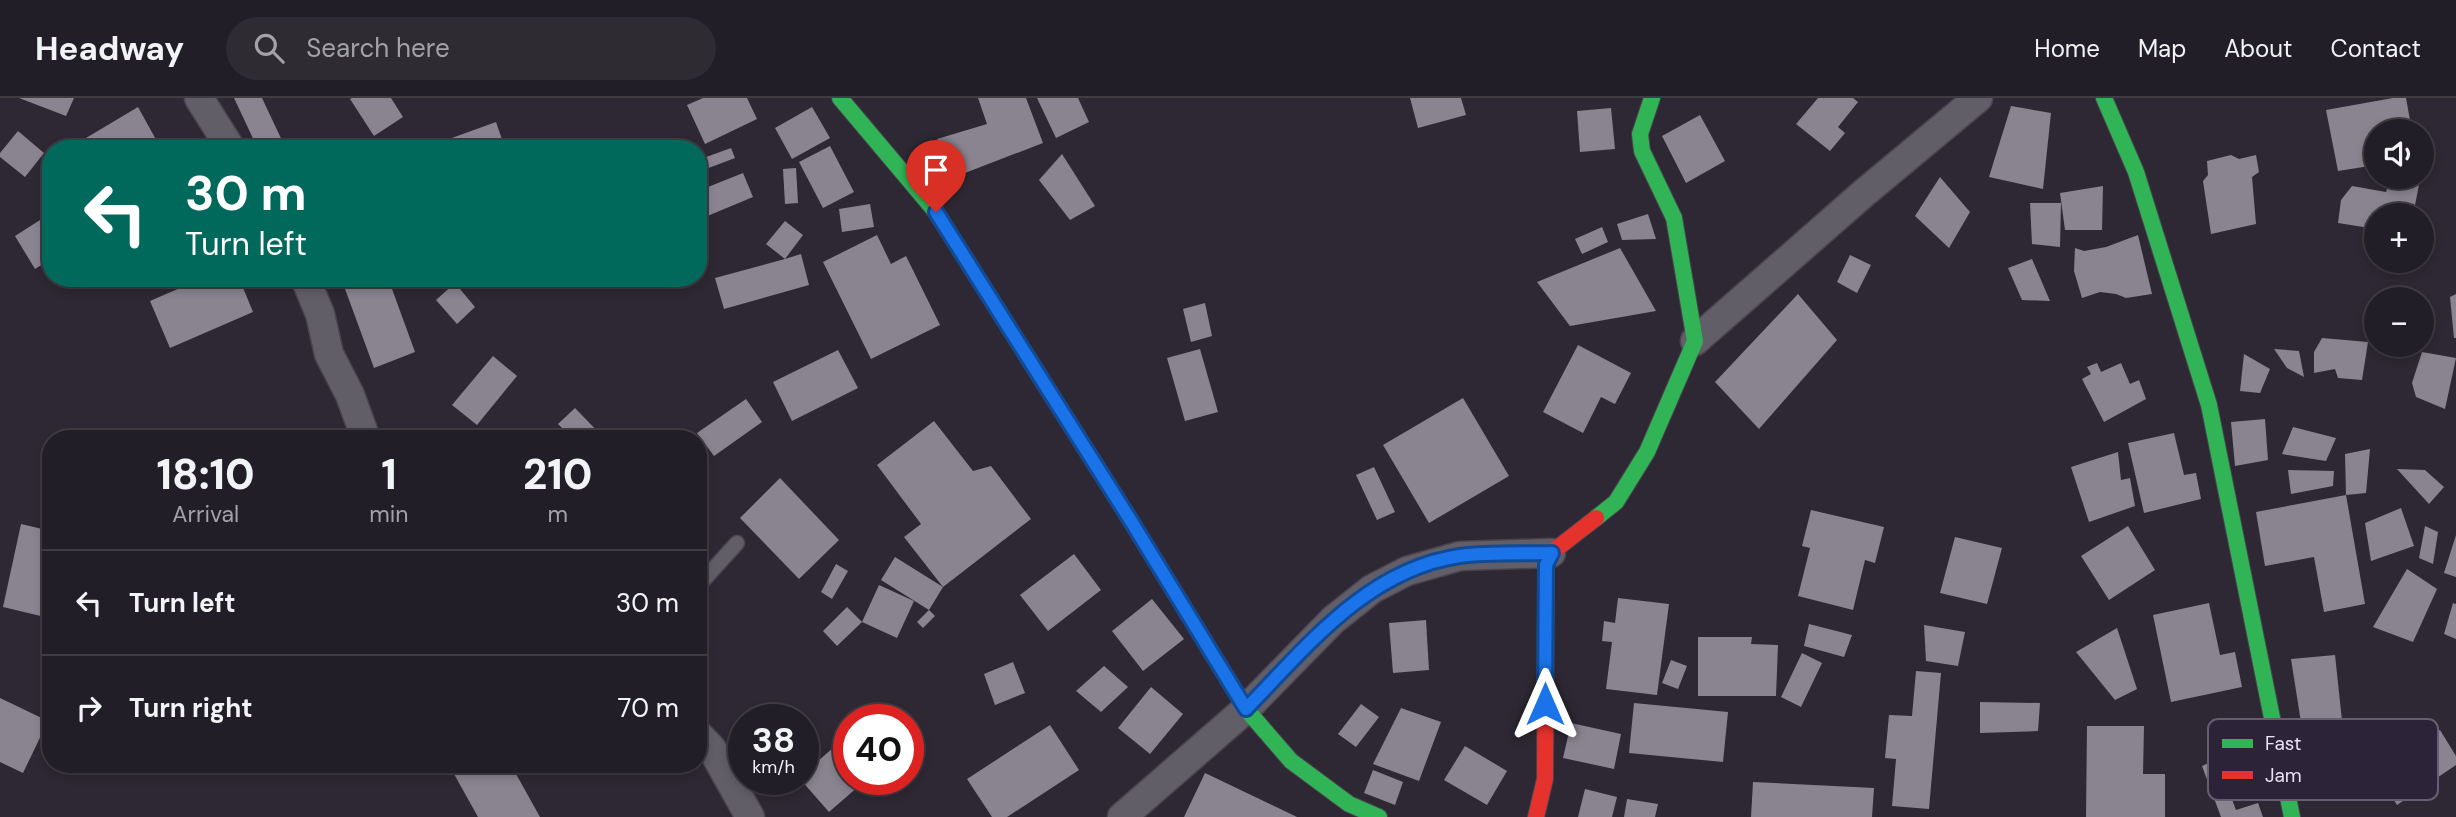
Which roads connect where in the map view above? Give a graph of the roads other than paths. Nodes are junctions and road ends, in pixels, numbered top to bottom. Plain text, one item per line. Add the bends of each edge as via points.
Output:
1 (199, 98) edge
2 (840, 98) edge
3 (1652, 98) edge
4 (1978, 98) edge
5 (2104, 98) edge
6 (225, 140) edge
7 (309, 287) edge
8 (1695, 341) junction
9 (363, 430) edge
10 (737, 542) dead end
11 (1552, 553) junction
12 (707, 576) edge
13 (1246, 709) junction
14 (2272, 719) edge
15 (707, 743) edge
16 (750, 817) edge
17 (1122, 817) edge
18 (1379, 817) edge
19 (1536, 817) edge

1 - 6 street
2 - 13 street via 936,212
3 - 8 street via 1640,134 1642,151 1674,218
4 - 8 street
5 - 14 street via 2136,172 2209,405
7 - 9 street via 330,354
8 - 11 street via 1647,452 1616,502
10 - 12 lane
11 - 13 street via 1460,556 1407,571 1372,589 1333,620
11 - 19 street via 1546,565 1545,779
13 - 17 street
13 - 18 street via 1291,761 1349,804
15 - 16 street

